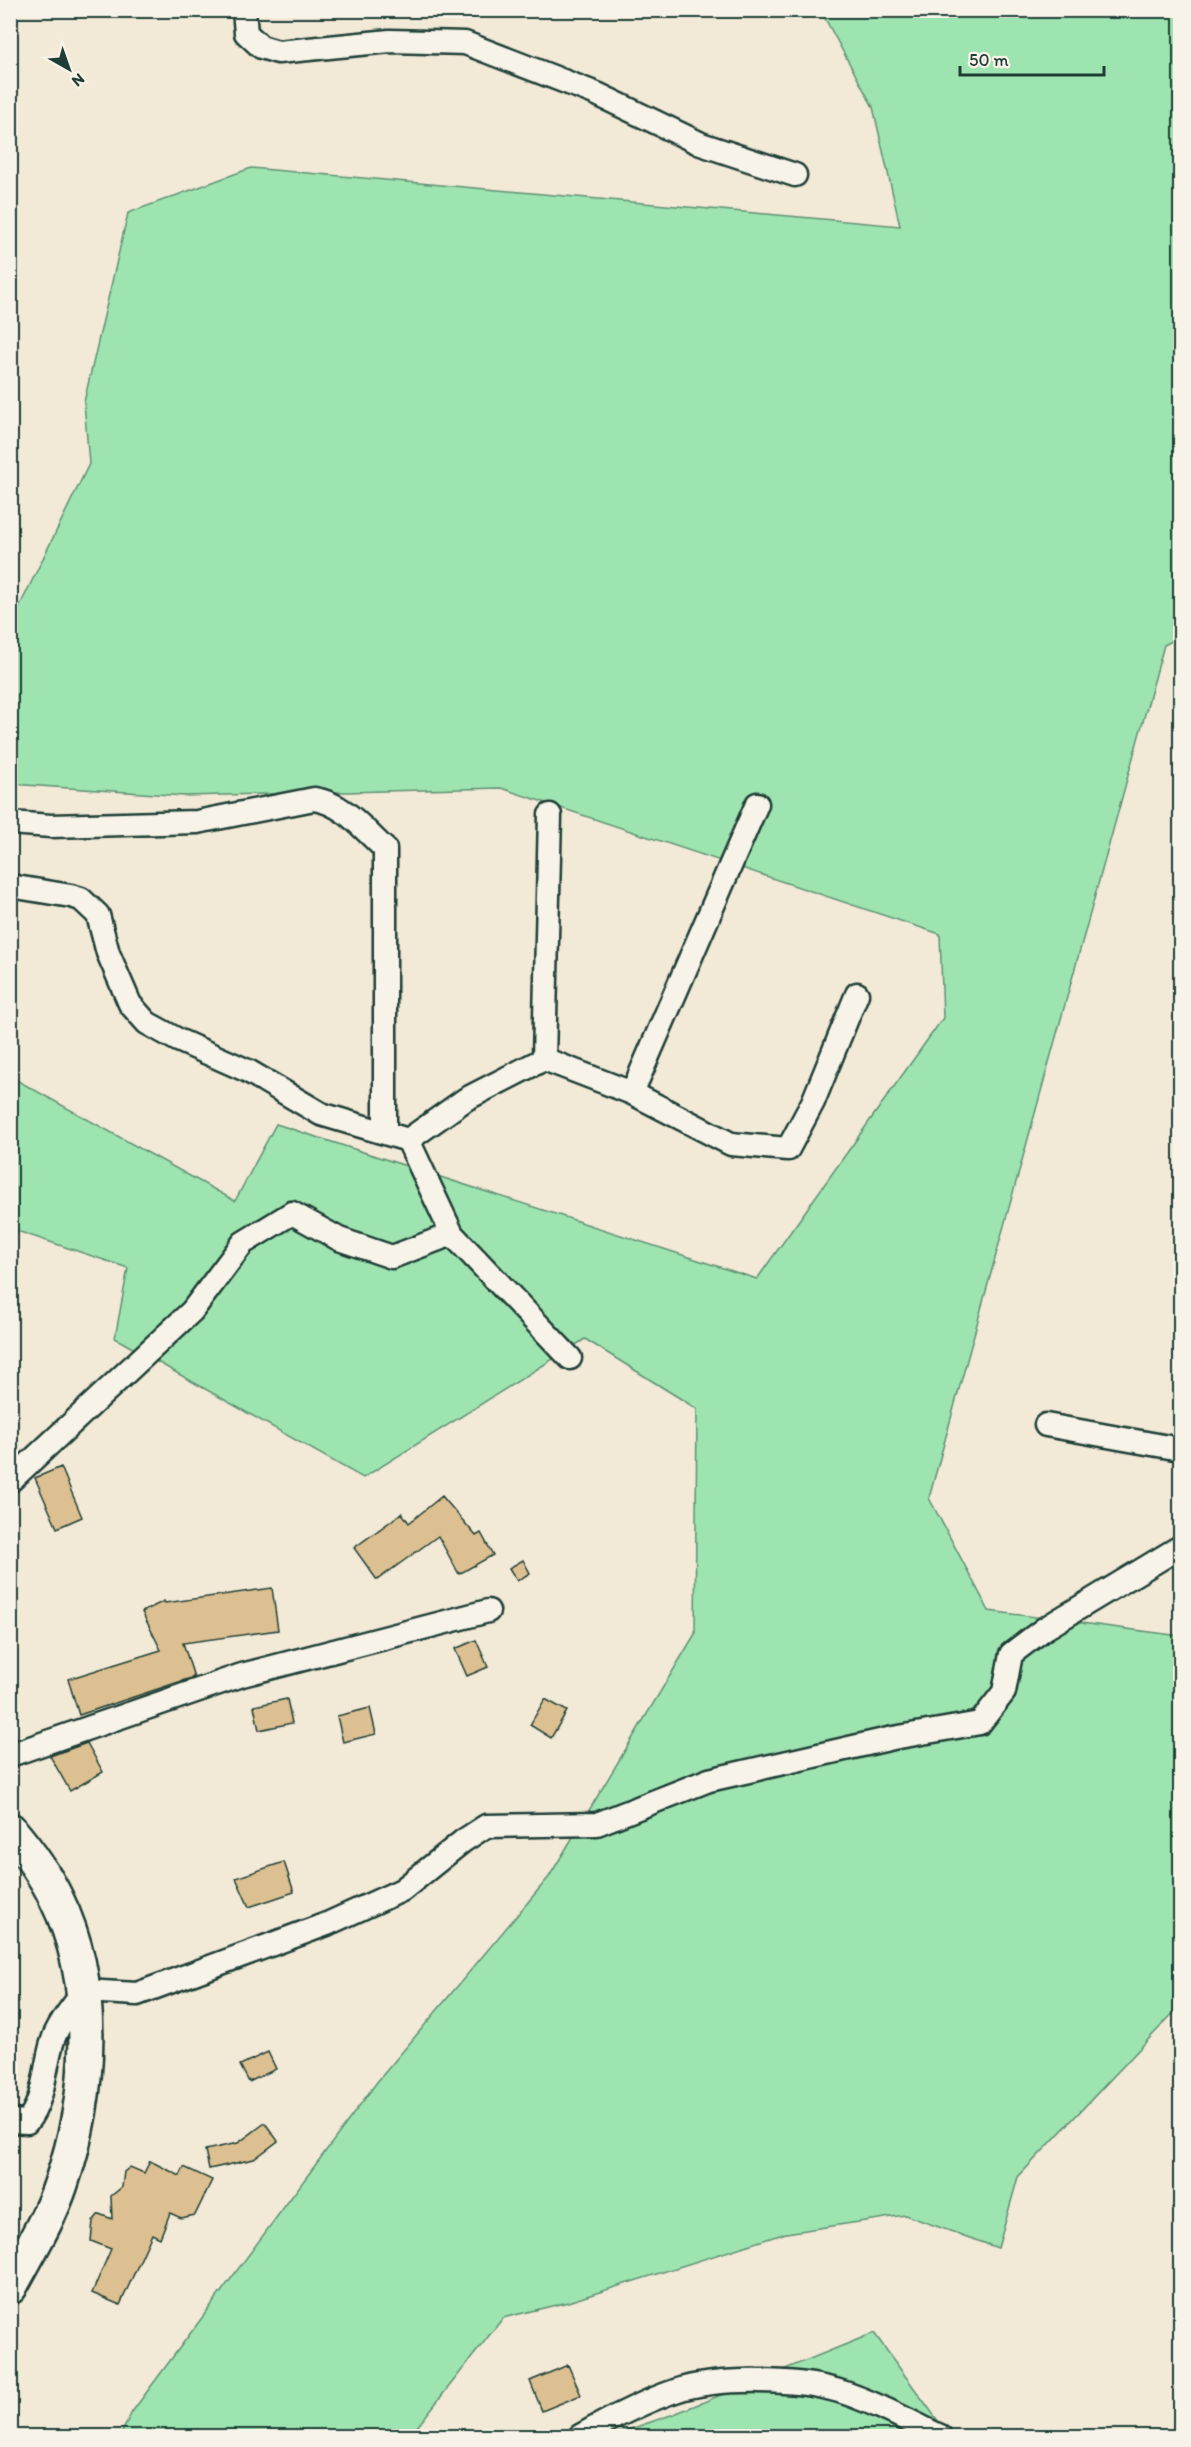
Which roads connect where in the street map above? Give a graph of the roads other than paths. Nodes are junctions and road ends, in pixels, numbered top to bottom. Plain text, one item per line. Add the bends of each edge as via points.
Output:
1 (244, 10) edge
2 (795, 175) dead end
3 (757, 804) dead end
4 (550, 815) dead end
5 (10, 823) edge
6 (10, 886) edge
7 (857, 994) dead end
8 (544, 1059) junction
9 (632, 1093) junction
10 (386, 1133) junction
11 (408, 1140) junction
12 (452, 1234) junction
13 (570, 1358) dead end
14 (1046, 1425) dead end
15 (1180, 1449) edge
16 (10, 1481) edge
17 (1180, 1547) edge
18 (488, 1611) dead end
19 (10, 1755) edge
20 (10, 1830) edge
21 (84, 1991) junction
22 (10, 2121) edge
23 (10, 2287) edge
24 (580, 2436) edge
25 (939, 2436) edge

1 - 2 street via 246,33 261,47 278,52 390,41 465,43 597,94 701,144
3 - 9 street
4 - 8 street
5 - 10 street via 51,826 197,822 314,799 341,808 385,849
6 - 10 street via 81,899 98,915 108,953 130,1004 147,1023 248,1071 321,1114
7 - 9 street via 813,1102 788,1149 731,1144
8 - 9 street
8 - 11 street via 466,1099
10 - 11 street
11 - 12 street
12 - 13 street
12 - 16 street via 392,1257 339,1239 292,1213 243,1243 192,1311
14 - 15 street
17 - 21 street via 1044,1629 1011,1654 1004,1692 980,1723 893,1738 709,1780 597,1824 486,1827 402,1890 327,1924 137,1994
18 - 19 street via 242,1675
20 - 21 main road via 35,1860 57,1899 73,1942
21 - 22 street via 52,2041 35,2112 27,2122
21 - 23 main road via 85,2051 77,2121 61,2186
24 - 25 street via 676,2390 713,2384 788,2381 838,2390

